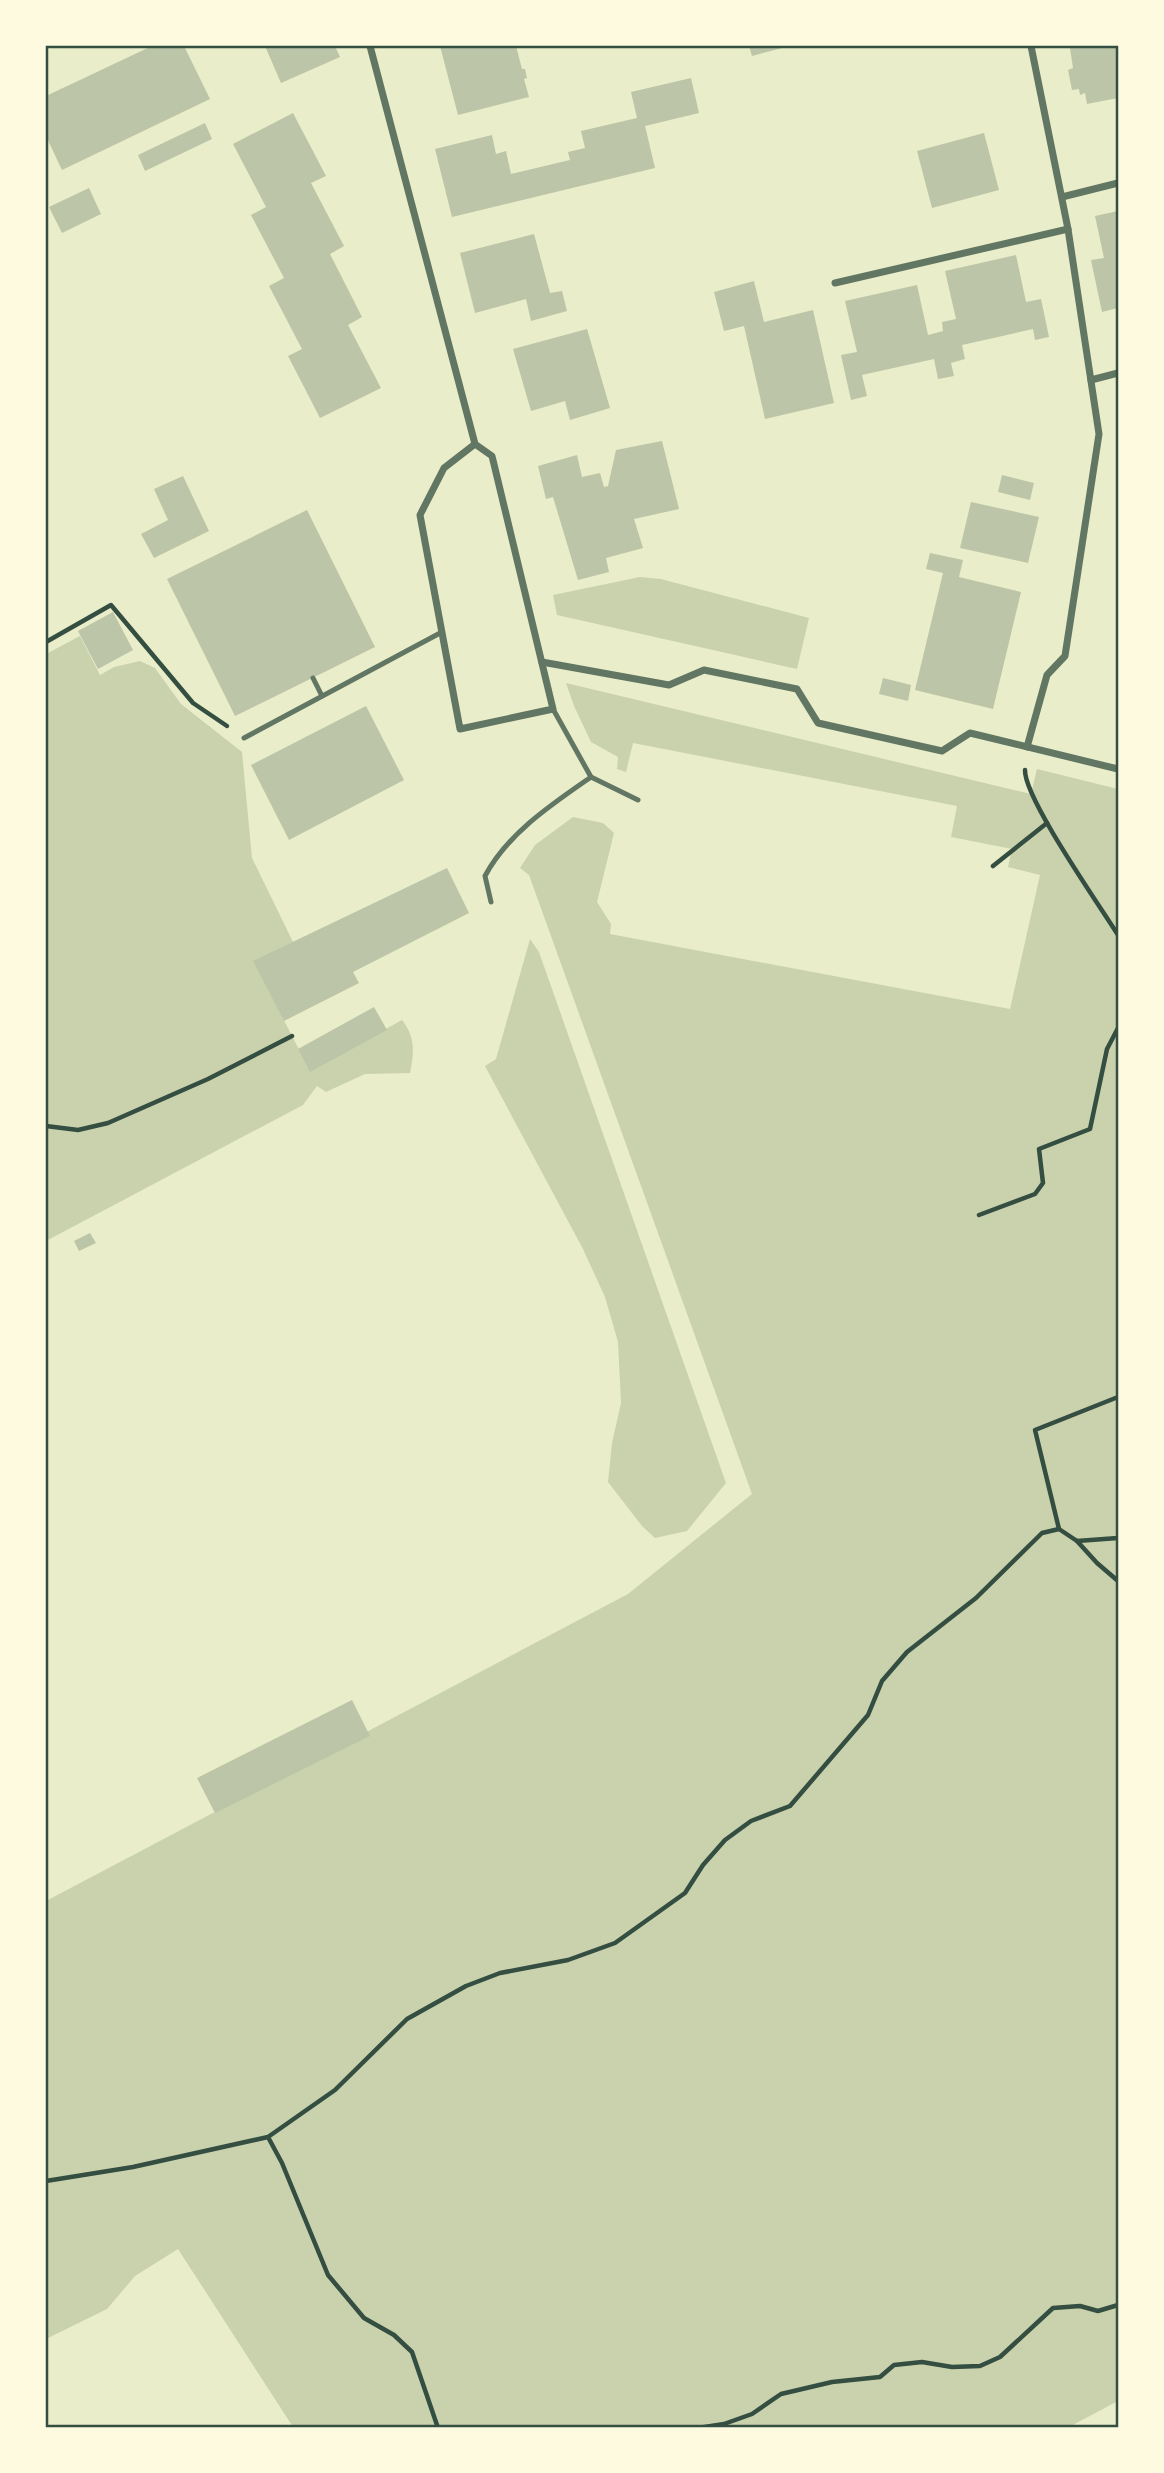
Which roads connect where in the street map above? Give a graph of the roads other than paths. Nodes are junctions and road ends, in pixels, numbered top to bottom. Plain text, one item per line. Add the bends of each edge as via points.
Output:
1 (370, 46) edge
2 (1031, 46) edge
3 (1118, 183) edge
4 (1062, 197) junction
5 (1068, 229) junction
6 (835, 283) dead end
7 (1118, 373) edge
8 (1091, 380) junction
9 (475, 444) junction
10 (442, 632) junction
11 (542, 662) junction
12 (313, 678) dead end
13 (321, 696) junction
14 (553, 709) junction
15 (244, 738) road end
16 (1027, 747) junction
17 (1118, 769) edge
18 (591, 777) junction
19 (638, 800) dead end
20 (491, 902) dead end

1 - 9 street
2 - 4 street
3 - 4 street
4 - 5 street
5 - 6 street
5 - 8 street
7 - 8 street
8 - 16 street via 1099,434 1065,656 1047,675
9 - 10 street via 444,468 420,515
9 - 11 street via 492,456
10 - 13 lane
10 - 14 street via 460,729
11 - 14 street
11 - 16 street via 669,685 705,670 797,689 818,723 942,751 970,733
12 - 13 lane
13 - 15 lane
14 - 18 lane
16 - 17 street
18 - 19 lane
18 - 20 lane via 544,810 496,856 485,876

